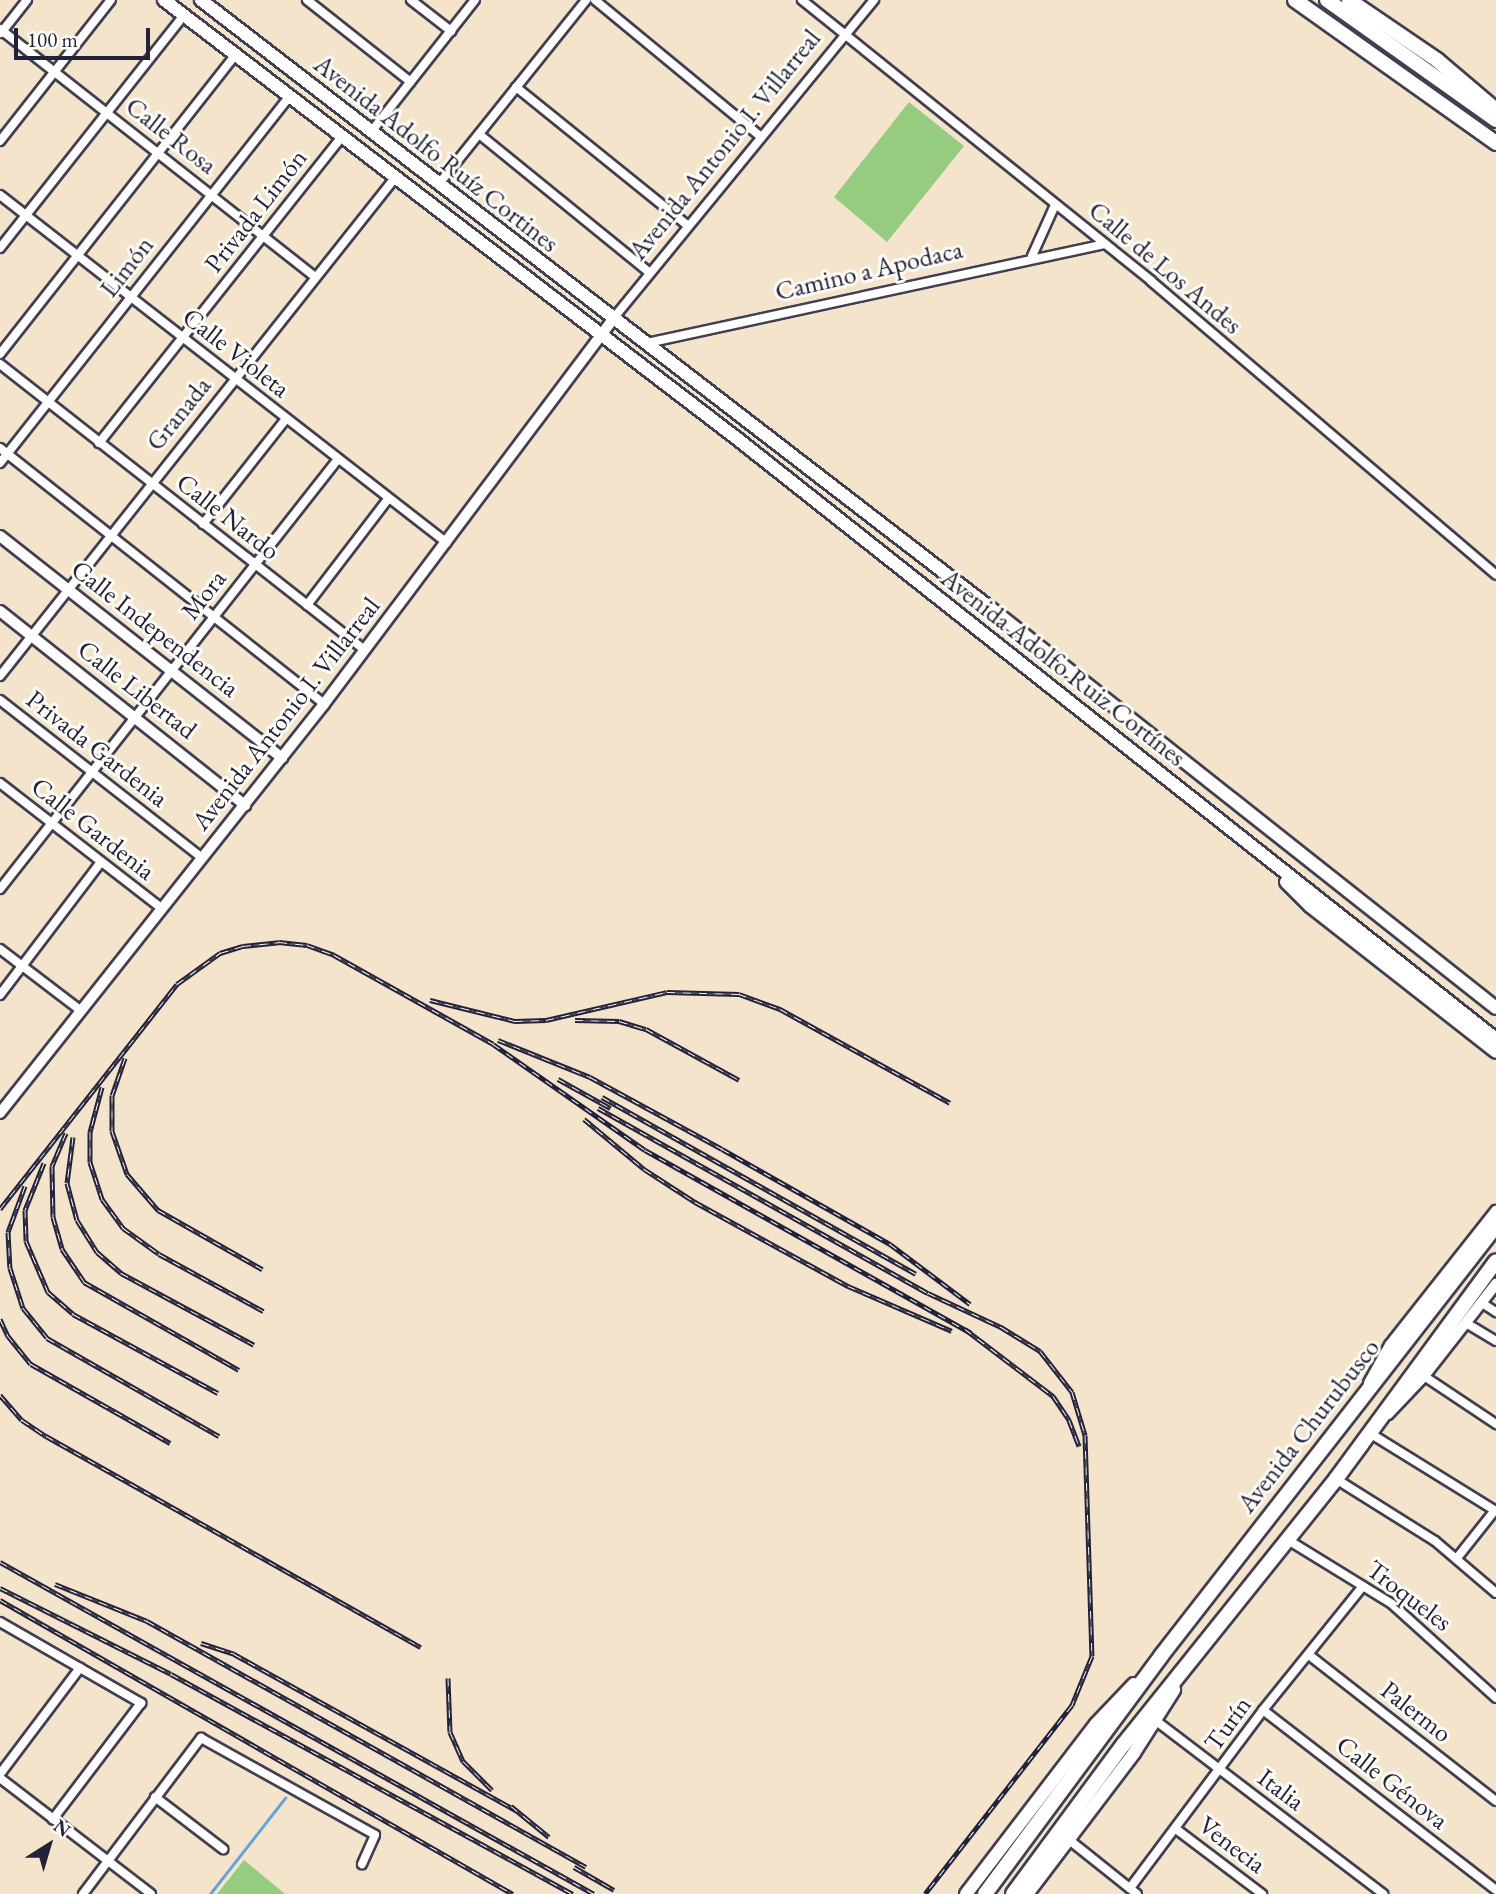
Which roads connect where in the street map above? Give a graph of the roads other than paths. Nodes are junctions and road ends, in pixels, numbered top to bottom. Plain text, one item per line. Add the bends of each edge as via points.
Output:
1 (27, 0) edge
2 (111, 0) edge
3 (164, 0) edge
4 (201, 0) edge
5 (307, 0) edge
6 (411, 0) edge
7 (475, 0) edge
8 (586, 0) edge
9 (595, 0) edge
10 (802, 0) edge
11 (874, 0) edge
12 (1295, 0) edge
13 (1327, 0) edge
14 (1349, 0) edge
15 (184, 15) junction
16 (1, 31) edge
17 (451, 31) junction
18 (845, 34) junction
19 (234, 55) junction
20 (54, 72) junction
21 (411, 82) junction
22 (516, 87) junction
23 (289, 97) junction
24 (1496, 110) edge
25 (107, 112) junction
26 (1496, 120) edge
27 (371, 132) junction
28 (479, 134) junction
29 (759, 135) junction
30 (341, 138) junction
31 (0, 141) edge
32 (1496, 143) edge
33 (159, 152) junction
34 (394, 179) junction
35 (438, 185) junction
36 (211, 194) junction
37 (0, 195) edge
38 (1055, 205) junction
39 (26, 215) junction
40 (687, 225) junction
41 (263, 236) junction
42 (1104, 244) junction
43 (0, 248) edge
44 (78, 256) junction
45 (1032, 256) junction
46 (649, 272) junction
47 (314, 276) junction
48 (130, 297) junction
49 (612, 320) junction
50 (598, 337) junction
51 (182, 338) junction
52 (644, 344) junction
53 (0, 354) edge
54 (0, 364) edge
55 (234, 378) junction
56 (47, 402) junction
57 (286, 419) junction
58 (99, 443) junction
59 (4, 451) edge
60 (338, 459) junction
61 (0, 463) edge
62 (151, 483) junction
63 (388, 499) junction
64 (204, 524) junction
65 (0, 536) edge
66 (111, 536) junction
67 (447, 544) junction
68 (255, 565) junction
69 (1496, 575) edge
70 (69, 590) junction
71 (307, 605) junction
72 (0, 611) edge
73 (214, 617) junction
74 (32, 636) junction
75 (365, 650) junction
76 (171, 671) junction
77 (0, 676) edge
78 (0, 701) edge
79 (324, 704) junction
80 (135, 718) junction
81 (282, 758) junction
82 (93, 772) junction
83 (0, 783) edge
84 (244, 805) junction
85 (51, 825) junction
86 (1249, 844) junction
87 (202, 858) junction
88 (101, 862) junction
89 (0, 889) edge
90 (161, 908) junction
91 (0, 949) edge
92 (22, 966) junction
93 (0, 995) edge
94 (1496, 1007) edge
95 (80, 1010) junction
96 (1496, 1039) edge
97 (1496, 1052) edge
98 (0, 1113) edge
99 (1496, 1211) edge
100 (1496, 1226) edge
101 (1496, 1261) edge
102 (1496, 1284) edge
103 (1482, 1303) junction
104 (1496, 1312) edge
105 (1466, 1323) junction
106 (1496, 1341) edge
107 (1424, 1376) junction
108 (1362, 1396) junction
109 (1379, 1418) junction
110 (1496, 1424) edge
111 (1368, 1432) junction
112 (1336, 1479) junction
113 (1496, 1510) edge
114 (1288, 1540) junction
115 (1457, 1558) junction
116 (1363, 1586) junction
117 (1496, 1593) edge
118 (0, 1622) edge
119 (1309, 1655) junction
120 (1161, 1656) junction
121 (80, 1668) junction
122 (1184, 1674) junction
123 (1496, 1698) edge
124 (1263, 1710) junction
125 (1155, 1720) junction
126 (1220, 1770) junction
127 (0, 1776) edge
128 (155, 1797) junction
129 (1496, 1801) edge
130 (53, 1819) junction
131 (1176, 1829) junction
132 (1068, 1839) junction
133 (223, 1849) dead end
134 (108, 1861) junction
135 (362, 1864) dead end
136 (1496, 1890) edge
137 (1133, 1891) edge
138 (83, 1894) edge
139 (151, 1894) edge
140 (966, 1894) edge
141 (985, 1894) edge
142 (1013, 1894) edge
143 (1027, 1894) edge
144 (1262, 1894) edge
145 (1383, 1894) edge

1 - 16 street
2 - 20 street
3 - 15 main road, Avenida Adolfo Ruíz Cortines
4 - 27 main road, Avenida Adolfo Ruíz Cortines
5 - 21 street
6 - 17 street
7 - 17 street
8 - 22 street
9 - 29 street
10 - 18 street, Calle de Los Andes
11 - 18 street, Avenida Antonio I. Villarreal
12 - 32 highway
13 - 26 highway
14 - 24 highway via 1437,60
15 - 19 main road, Avenida Adolfo Ruíz Cortines
15 - 25 street
16 - 20 street, Calle Rosa
17 - 21 street
18 - 29 street, Avenida Antonio I. Villarreal
18 - 38 street, Calle de Los Andes
19 - 23 main road, Avenida Adolfo Ruíz Cortines
19 - 33 street
20 - 25 street, Calle Rosa
20 - 31 street
21 - 27 street
22 - 28 street
22 - 40 street
23 - 30 main road, Avenida Adolfo Ruíz Cortines
23 - 36 street, Limón
25 - 33 street, Calle Rosa
25 - 39 street
27 - 35 main road, Avenida Adolfo Ruíz Cortines
28 - 35 street
28 - 46 street
29 - 40 street, Avenida Antonio I. Villarreal
30 - 34 main road, Avenida Adolfo Ruíz Cortines
30 - 41 street, Privada Limón
33 - 36 street, Calle Rosa
33 - 44 street
34 - 47 street, Granada
34 - 50 main road, Avenida Adolfo Ruíz Cortines
35 - 49 main road, Avenida Adolfo Ruíz Cortines
36 - 41 street, Calle Rosa
36 - 48 street, Limón
37 - 39 street, Calle Violeta
38 - 42 street, Calle de Los Andes
38 - 45 street
39 - 43 street
39 - 44 street, Calle Violeta
40 - 46 street, Avenida Antonio I. Villarreal
41 - 47 street, Calle Rosa
41 - 51 street, Privada Limón
42 - 45 street, Camino a Apodaca
42 - 69 street, Calle de Los Andes
44 - 48 street, Calle Violeta
44 - 53 street
45 - 52 street, Camino a Apodaca
46 - 49 street, Avenida Antonio I. Villarreal
47 - 55 street, Granada
48 - 51 street, Calle Violeta
48 - 56 street, Limón
49 - 50 street, Avenida Antonio I. Villarreal
49 - 52 main road, Avenida Adolfo Ruíz Cortines
50 - 67 street, Avenida Antonio I. Villarreal via 517,440
50 - 86 main road, Avenida Adolfo Ruiz Cortínes via 746,446
51 - 55 street, Calle Violeta
51 - 58 street, Privada Limón
52 - 94 main road, Avenida Adolfo Ruiz Cortínes via 989,607
54 - 56 street, Calle Nardo
55 - 57 street, Calle Violeta
55 - 62 street, Granada
56 - 58 street, Calle Nardo
56 - 59 street, Limón
57 - 60 street, Calle Violeta
57 - 64 street
58 - 62 street, Calle Nardo
59 - 61 street, Limón
59 - 66 street
60 - 63 street, Calle Violeta
60 - 68 street, Mora
62 - 64 street, Calle Nardo
62 - 66 street, Granada
63 - 67 street, Calle Violeta
63 - 71 street
64 - 68 street, Calle Nardo
65 - 70 street, Calle Independencia
66 - 70 street, Granada
66 - 73 street
67 - 75 street, Avenida Antonio I. Villarreal
68 - 71 street, Calle Nardo
68 - 73 street, Mora
70 - 74 street, Granada
70 - 76 street, Calle Independencia
71 - 75 street, Calle Nardo
72 - 74 street, Calle Libertad
73 - 76 street, Mora
73 - 79 street
74 - 77 street, Granada
74 - 80 street, Calle Libertad
75 - 79 street, Avenida Antonio I. Villarreal
76 - 80 street, Mora
76 - 81 street, Calle Independencia
78 - 82 street, Privada Gardenia
79 - 81 street, Avenida Antonio I. Villarreal
80 - 82 street, Mora
80 - 84 street, Calle Libertad
81 - 84 street, Avenida Antonio I. Villarreal
82 - 85 street, Mora
82 - 87 street, Privada Gardenia
83 - 85 street, Calle Gardenia
84 - 87 street, Avenida Antonio I. Villarreal
85 - 88 street, Calle Gardenia
85 - 89 street, Mora
86 - 96 main road, Avenida Adolfo Ruiz Cortínes
86 - 97 main road via 1310,906
87 - 90 street, Avenida Antonio I. Villarreal
88 - 90 street, Calle Gardenia
88 - 92 street
90 - 95 street, Avenida Antonio I. Villarreal
91 - 92 street
92 - 93 street
92 - 95 street
95 - 98 street, Avenida Antonio I. Villarreal
99 - 108 street via 1390,1345
100 - 108 highway, Avenida Churubusco
101 - 109 highway, Avenida Churubusco
102 - 103 street
103 - 104 street
103 - 105 street
105 - 106 street
105 - 107 street
107 - 109 street via 1394,1411
107 - 110 street
108 - 120 highway, Avenida Churubusco
109 - 111 highway, Avenida Churubusco
111 - 112 highway, Avenida Churubusco
111 - 113 street
112 - 114 highway, Avenida Churubusco
112 - 115 street
113 - 115 street
114 - 116 street, Troqueles
114 - 122 highway, Avenida Churubusco
115 - 117 street
116 - 119 street, Turín
116 - 123 street, Troqueles via 1433,1637
118 - 121 street
119 - 124 street, Turín
119 - 129 street, Palermo
120 - 140 main road, Avenida Churubusco via 1096,1724
120 - 141 highway, Avenida Churubusco
121 - 127 street
121 - 130 street via 141,1703
122 - 125 main road, Avenida Churubusco
122 - 142 highway, Avenida Churubusco via 1124,1745
124 - 126 street, Turín
124 - 136 street, Calle Génova
125 - 126 street, Italia
125 - 132 main road, Avenida Churubusco
126 - 131 street, Turín
126 - 145 street, Italia
127 - 130 street
128 - 133 street
128 - 134 street
128 - 135 street via 201,1738 375,1835
130 - 134 street
131 - 137 street, Turín
131 - 144 street, Venecia
132 - 137 street
132 - 143 main road, Avenida Churubusco
134 - 138 street
134 - 139 street

